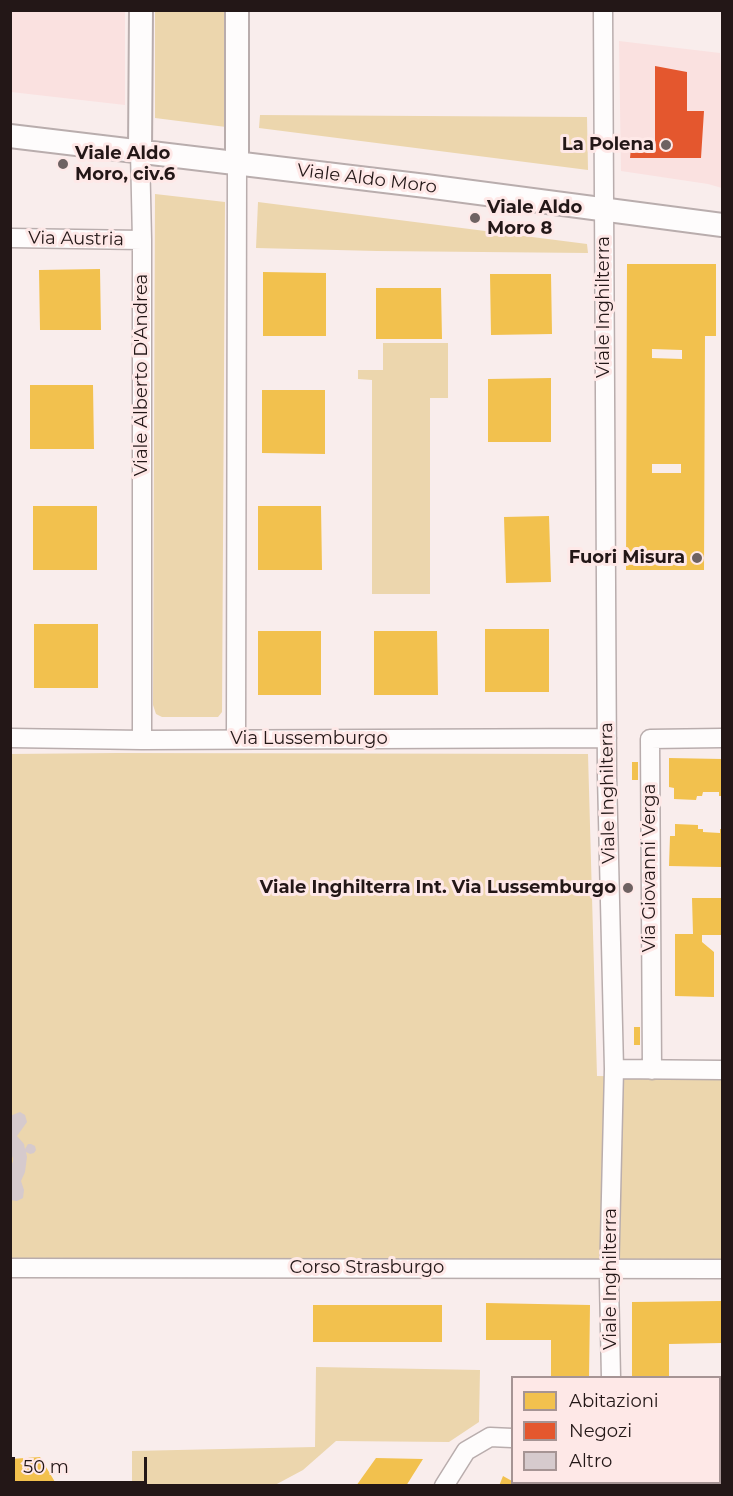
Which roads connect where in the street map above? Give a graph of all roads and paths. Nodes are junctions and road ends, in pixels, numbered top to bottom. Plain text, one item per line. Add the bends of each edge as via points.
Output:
1 (141, 10) edge
2 (237, 10) edge
3 (603, 10) edge
4 (10, 136) edge
5 (140, 151) junction
6 (237, 163) junction
7 (603, 209) junction
8 (723, 225) edge
9 (10, 238) edge
10 (142, 240) junction
11 (10, 738) edge
12 (607, 738) junction
13 (723, 738) edge
14 (236, 739) junction
15 (142, 740) junction
16 (614, 1070) junction
17 (652, 1070) junction
18 (723, 1070) edge
19 (10, 1268) edge
20 (610, 1269) junction
21 (723, 1269) edge
22 (611, 1376) edge
23 (511, 1437) edge
24 (444, 1485) edge

1 - 5 street, Viale Alberto D'Andrea
2 - 6 street
3 - 7 street, Viale Inghilterra
4 - 5 street, Viale Aldo Moro
5 - 6 street, Viale Aldo Moro
5 - 10 street, Viale Alberto D'Andrea
6 - 7 street, Viale Aldo Moro
6 - 14 street
7 - 8 street, Viale Aldo Moro
7 - 12 street, Viale Inghilterra
9 - 10 street, Via Austria
10 - 15 street, Viale Alberto D'Andrea
11 - 15 street, Via Lussemburgo
12 - 14 street, Via Lussemburgo
12 - 16 street, Viale Inghilterra
13 - 17 street, Via Giovanni Verga via 650,739
14 - 15 street, Via Lussemburgo
16 - 17 street
16 - 20 street, Viale Inghilterra
17 - 18 street
19 - 20 street, Corso Strasburgo
20 - 21 street, Corso Strasburgo
20 - 22 street, Viale Inghilterra
23 - 24 street via 490,1437 466,1451

